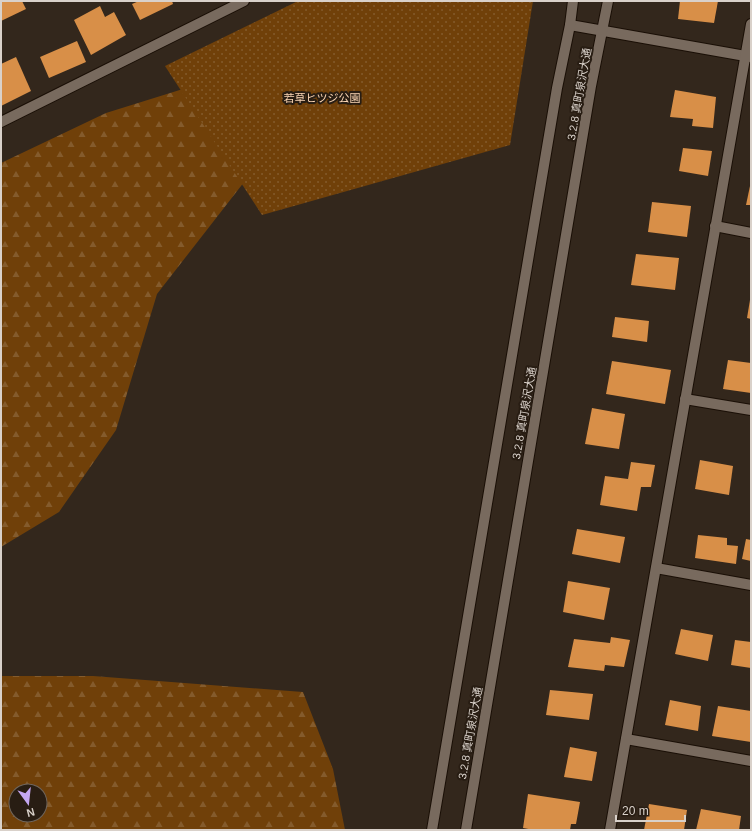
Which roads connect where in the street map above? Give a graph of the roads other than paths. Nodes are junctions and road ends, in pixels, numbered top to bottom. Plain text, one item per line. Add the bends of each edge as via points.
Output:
1 (244, 1) edge
2 (573, 1) edge
3 (608, 1) edge
4 (751, 24) edge
5 (570, 25) junction
6 (603, 31) junction
7 (748, 56) edge
8 (1, 122) edge
9 (715, 226) junction
10 (751, 232) edge
11 (685, 399) junction
12 (751, 410) edge
13 (656, 568) junction
14 (751, 585) edge
15 (626, 740) junction
16 (751, 761) edge
17 (432, 830) edge
18 (466, 830) edge
19 (610, 830) edge

1 - 8 street
2 - 5 street, 3.2.8 真町泉沢大通
3 - 6 street, 3.2.8 真町泉沢大通
4 - 7 street
5 - 6 street
5 - 17 street, 3.2.8 真町泉沢大通 via 557,88
6 - 7 street
6 - 18 street, 3.2.8 真町泉沢大通 via 590,94
7 - 9 street
9 - 10 street
9 - 11 street
11 - 12 street
11 - 13 street
13 - 14 street
13 - 15 street
15 - 16 street
15 - 19 street

